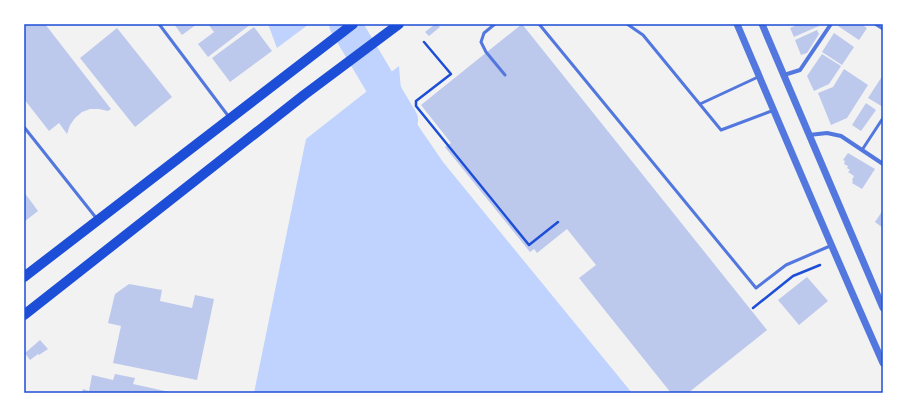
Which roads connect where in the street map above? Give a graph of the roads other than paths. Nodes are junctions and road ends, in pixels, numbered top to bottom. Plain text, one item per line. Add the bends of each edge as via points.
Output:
1 (159, 24) edge
2 (353, 24) edge
3 (398, 24) edge
4 (495, 24) edge
5 (539, 24) edge
6 (627, 24) edge
7 (736, 24) edge
8 (762, 24) edge
9 (831, 24) edge
10 (875, 24) edge
11 (883, 29) edge
12 (505, 75) dead end
13 (784, 75) junction
14 (759, 76) junction
15 (700, 104) junction
16 (774, 110) junction
17 (883, 118) edge
18 (230, 119) junction
19 (24, 127) edge
20 (808, 135) junction
21 (862, 150) junction
22 (883, 164) edge
23 (98, 220) junction
24 (830, 246) junction
25 (24, 277) edge
26 (883, 308) edge
27 (24, 315) edge
28 (883, 363) edge

1 - 18 lane
2 - 18 main road
3 - 27 main road
4 - 12 lane via 484,33 481,42
5 - 24 lane via 756,288 786,265
6 - 15 lane via 643,35
7 - 14 street
8 - 13 street
9 - 13 street via 800,70
10 - 11 lane
13 - 20 street
14 - 15 lane
14 - 16 street
15 - 16 lane via 721,130
16 - 24 street
17 - 21 lane
18 - 23 main road
19 - 23 lane
20 - 21 street via 827,133 841,136
20 - 26 street
21 - 22 street
23 - 25 main road
24 - 28 street

